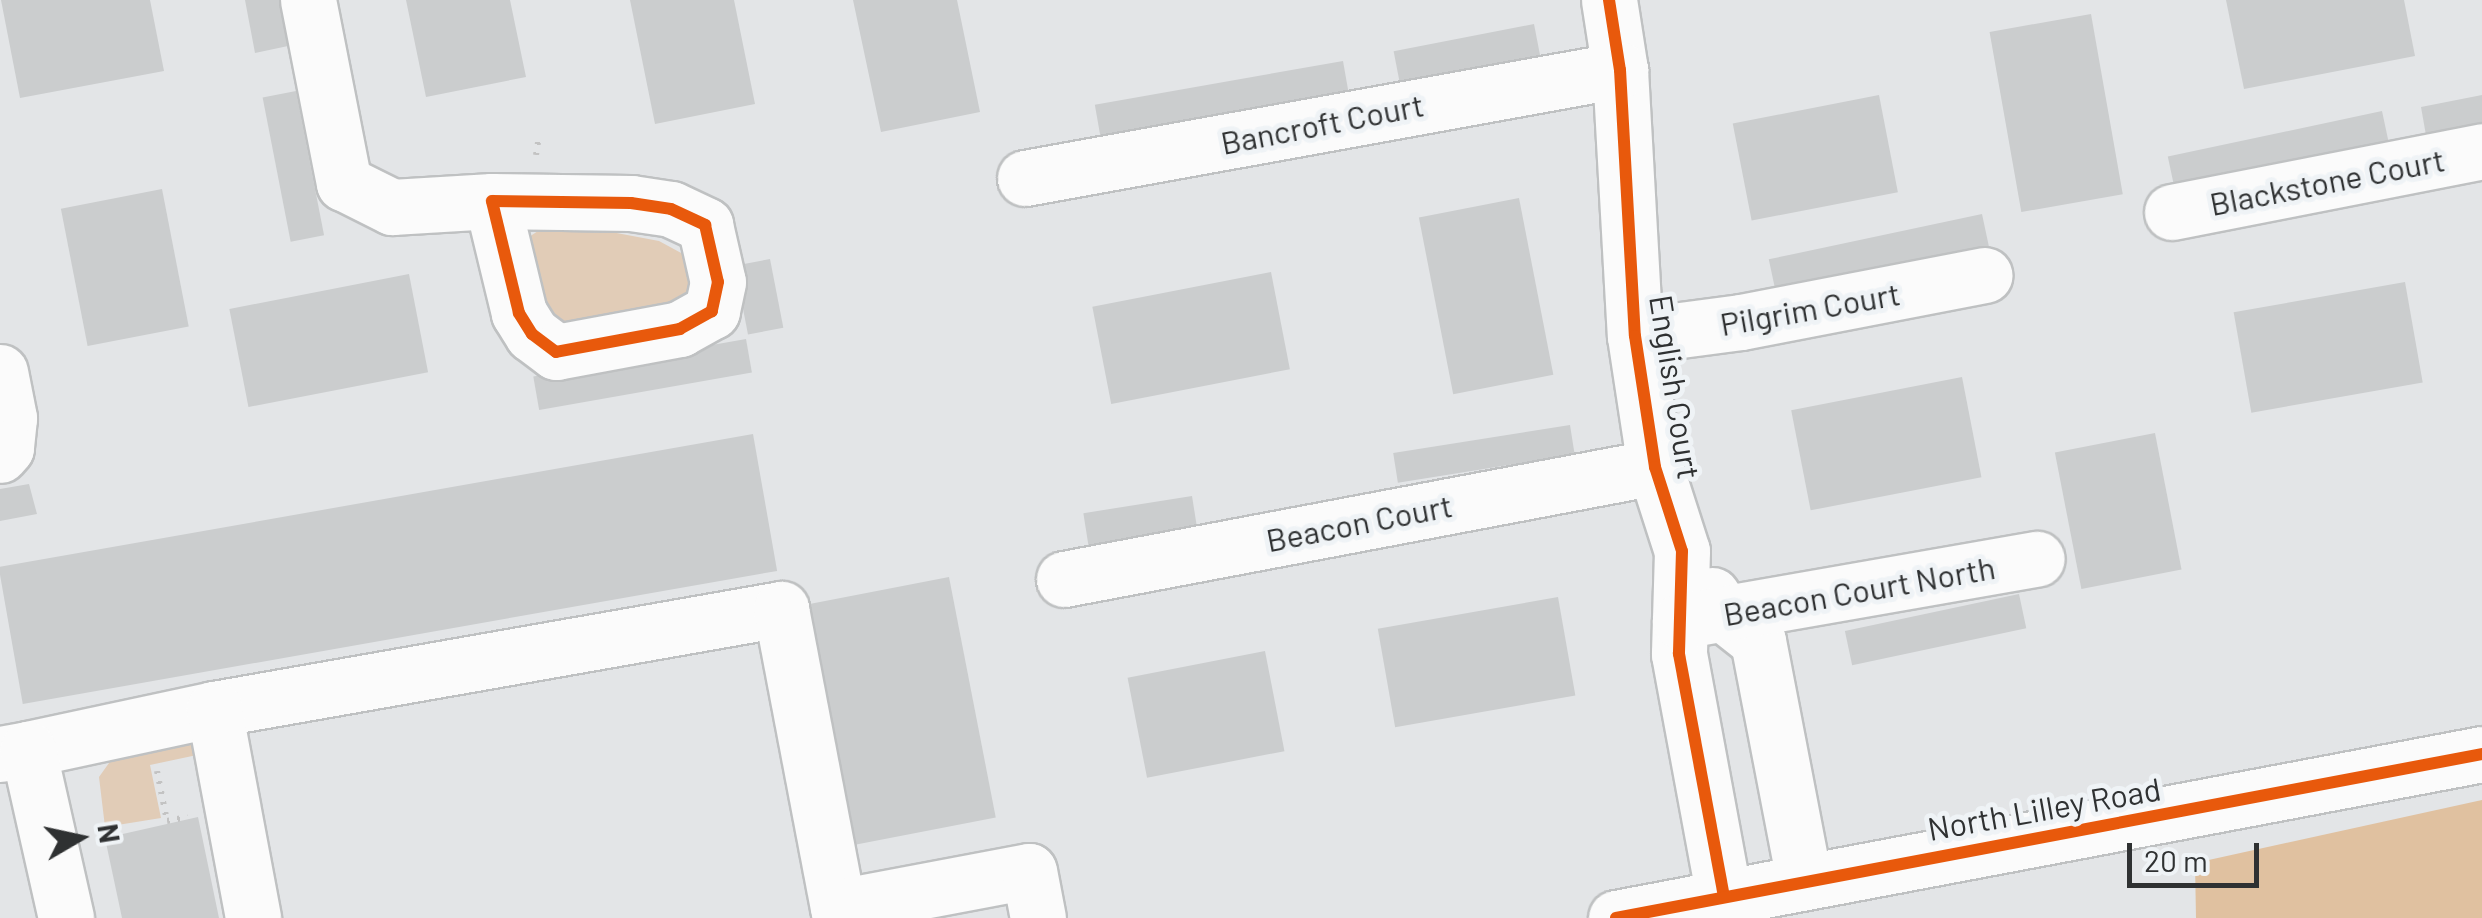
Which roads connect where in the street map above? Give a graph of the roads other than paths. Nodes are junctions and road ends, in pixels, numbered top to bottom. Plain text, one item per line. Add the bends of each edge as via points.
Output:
1 (308, 0) edge
2 (1608, 0) edge
3 (1620, 70) junction
4 (2482, 150) edge
5 (1025, 178) dead end
6 (492, 201) dead end
7 (2172, 212) dead end
8 (1985, 276) dead end
9 (1635, 336) junction
10 (0, 372) edge
11 (0, 454) edge
12 (1655, 467) junction
13 (2037, 559) dead end
14 (1064, 579) dead end
15 (1702, 618) junction
16 (214, 709) junction
17 (14, 752) edge
18 (2482, 754) edge
19 (1791, 895) edge
20 (839, 912) edge
21 (66, 918) edge
22 (253, 918) edge
23 (1038, 918) edge
24 (1616, 918) edge

1 - 6 street via 344,184 392,206
2 - 3 street, English Court
3 - 5 street, Bancroft Court
3 - 9 street, English Court
4 - 7 street, Blackstone Court
8 - 9 street, Pilgrim Court
9 - 12 street, English Court
10 - 11 street via 9,418
12 - 14 street, Beacon Court
12 - 15 street, English Court
13 - 15 street, Beacon Court North
15 - 19 street, English Court via 1679,654
15 - 19 street via 1758,641
16 - 17 street
16 - 20 street via 782,609
16 - 22 street
17 - 21 street
18 - 19 street, North Lilley Road
19 - 24 street, North Lilley Road
20 - 23 street via 1028,872

